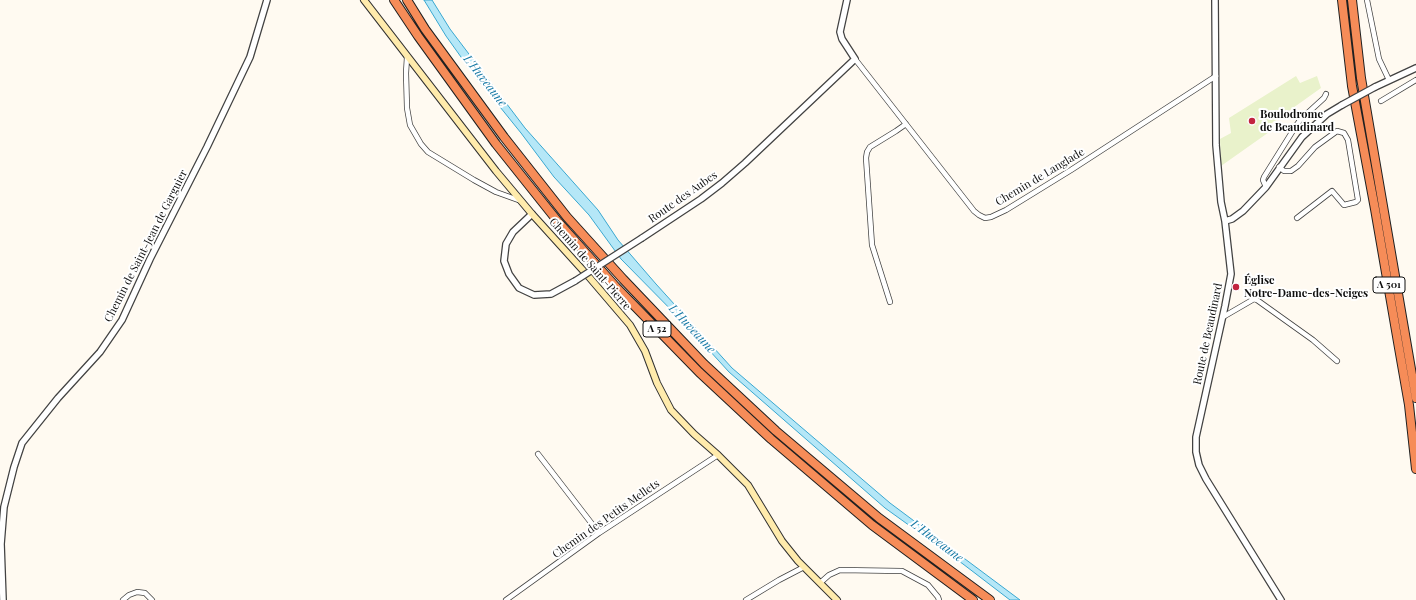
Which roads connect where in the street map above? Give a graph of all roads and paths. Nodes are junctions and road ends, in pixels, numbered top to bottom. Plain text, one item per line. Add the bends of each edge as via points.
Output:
1 (266, 0) edge
2 (364, 0) edge
3 (406, 0) edge
4 (847, 0) edge
5 (1215, 0) edge
6 (1342, 0) edge
7 (1352, 0) edge
8 (1367, 0) edge
9 (395, 1) edge
10 (407, 57) junction
11 (855, 59) junction
12 (1416, 68) edge
13 (1216, 76) junction
14 (1389, 80) junction
15 (1416, 80) edge
16 (1326, 94) dead end
17 (1381, 101) dead end
18 (906, 124) junction
19 (1279, 167) junction
20 (1266, 187) junction
21 (521, 201) junction
22 (532, 214) junction
23 (1297, 218) dead end
24 (1225, 221) junction
25 (890, 302) dead end
26 (1223, 317) junction
27 (1337, 362) dead end
28 (1416, 398) edge
29 (538, 454) dead end
30 (718, 455) junction
31 (1416, 469) edge
32 (599, 533) junction
33 (804, 567) junction
34 (820, 583) junction
35 (3, 600) edge
36 (123, 600) edge
37 (152, 600) edge
38 (506, 600) edge
39 (746, 600) edge
40 (837, 600) edge
41 (939, 600) edge
42 (973, 600) edge
43 (990, 600) edge
44 (1280, 600) edge

1 - 35 street, Chemin de Saint-Jean de Garguier via 250,57 122,320 100,352 22,443 4,507 1,544
2 - 10 main road, Chemin de Saint-Pierre
3 - 43 highway, A 52 via 504,137 568,217 704,364 776,431 879,518
4 - 11 street via 840,32 842,40
5 - 13 street, Route de Beaudinard
6 - 31 highway, A 501 via 1352,86 1399,348
7 - 28 highway, A 501 via 1361,78
8 - 14 street via 1379,59
9 - 42 highway, A 52 via 496,144 559,223 616,288 770,439 872,524
10 - 21 main road, Chemin de Saint-Pierre
10 - 21 street via 407,108 410,125 421,144 428,152 474,180
11 - 18 street, Chemin de Langlade
11 - 22 street, Route des Aubes, bridge via 745,163 701,199 575,281 550,294 534,295 520,288 509,274 504,261 506,244 513,232
12 - 14 street
13 - 18 street, Chemin de Langlade via 1071,170 991,217 985,218 974,211
13 - 24 street, Route de Beaudinard via 1216,145
14 - 19 street, bridge via 1327,114 1302,137
15 - 17 street
16 - 20 street via 1300,120 1286,140 1263,180
18 - 25 street via 870,147 866,158 872,245
19 - 20 street
19 - 23 street via 1284,172 1291,171 1315,147 1337,131 1344,133 1348,140 1358,200 1344,205 1332,191
20 - 24 street via 1243,211
21 - 22 main road, Chemin de Saint-Pierre
22 - 30 main road, Chemin de Saint-Pierre via 630,325 671,410
24 - 26 street, Route de Beaudinard via 1231,274
26 - 27 street via 1254,299 1257,300 1313,340
26 - 44 street, Route de Beaudinard via 1196,438 1196,452 1199,466 1206,479
29 - 32 street
30 - 32 street, Chemin des Petits Mellets
30 - 33 main road, Chemin de Saint-Pierre via 748,485 782,541
32 - 38 street, Chemin des Petits Mellets
33 - 34 main road, Chemin de Saint-Pierre
33 - 39 street
34 - 40 main road, Chemin de Saint-Pierre
34 - 41 street via 840,570 902,571 928,585
36 - 37 street via 137,592 145,593

